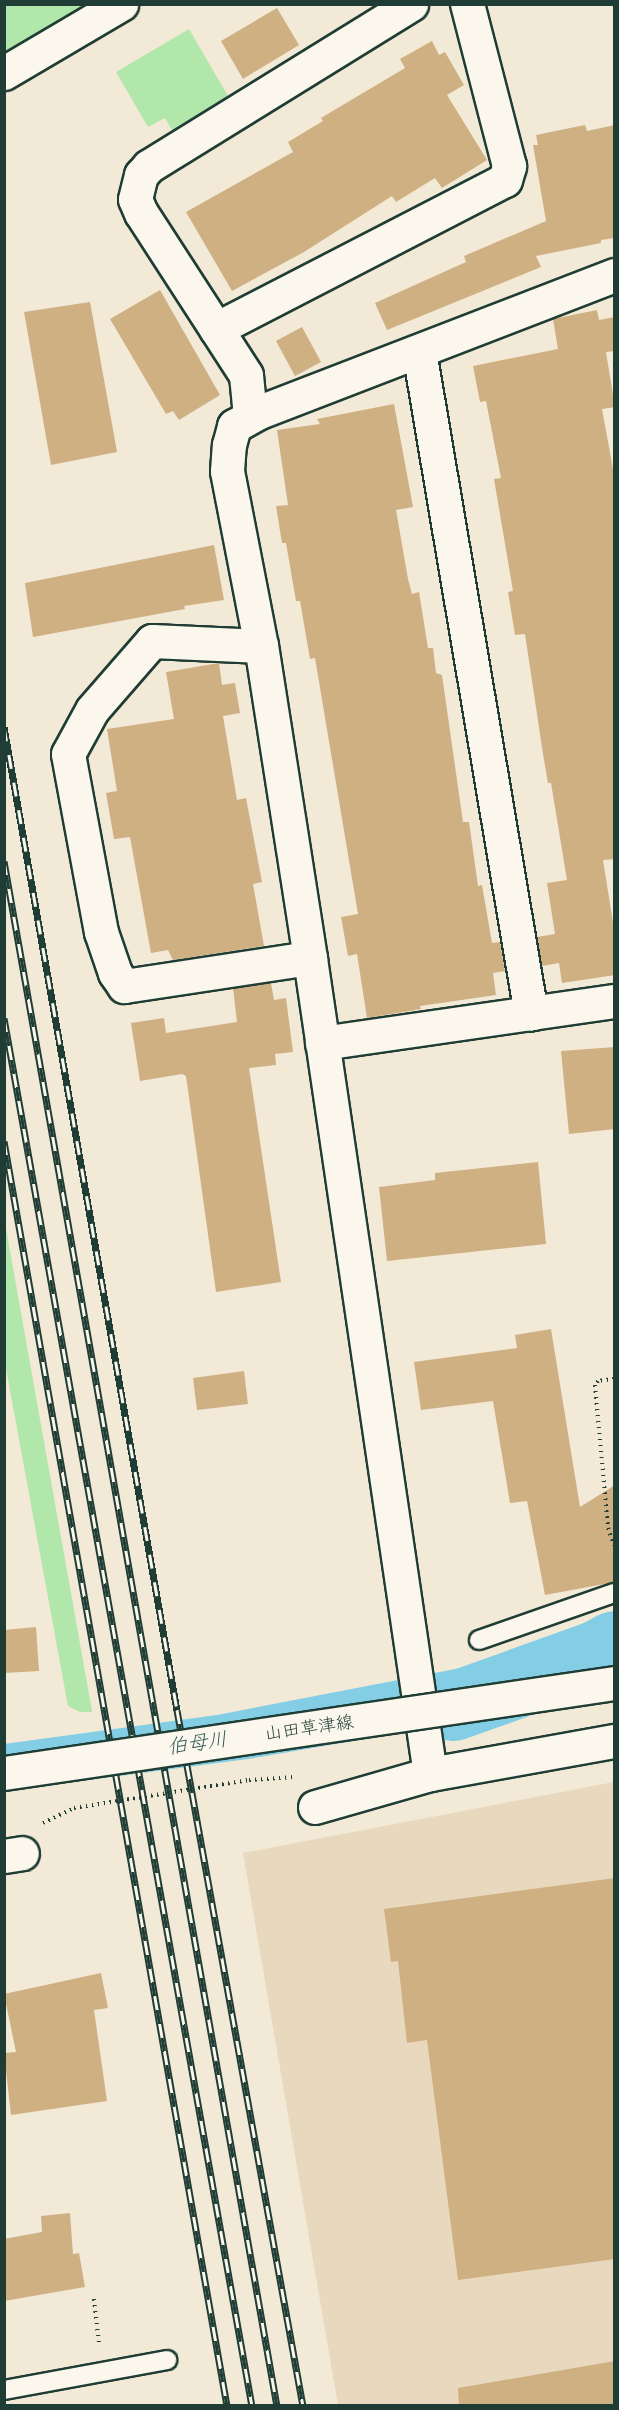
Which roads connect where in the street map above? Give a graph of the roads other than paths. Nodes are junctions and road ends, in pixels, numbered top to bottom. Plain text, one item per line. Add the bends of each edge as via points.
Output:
1 (121, 4) edge
2 (411, 4) edge
3 (467, 4) edge
4 (4, 73) edge
5 (615, 274) edge
6 (216, 329) junction
7 (419, 351) junction
8 (250, 416) junction
9 (261, 646) junction
10 (310, 958) junction
11 (615, 1001) edge
12 (531, 1014) junction
13 (322, 1043) junction
14 (615, 1593) edge
15 (479, 1640) dead end
16 (615, 1683) edge
17 (615, 1741) edge
18 (4, 1773) edge
19 (430, 1774) junction
20 (315, 1807) dead end
21 (167, 2361) dead end
22 (4, 2390) edge

1 - 4 street
2 - 6 street via 149,166 141,175 135,199 141,213
3 - 6 street via 509,166 505,180
5 - 7 street
6 - 8 street via 246,375
7 - 8 street
7 - 12 street
8 - 9 street via 234,426 227,471
9 - 10 street
9 - 10 street via 152,641 92,710 68,754 101,932 115,973 124,986
10 - 13 street
11 - 12 street
12 - 13 street
13 - 19 street
14 - 15 lane
16 - 18 street, 山田草津線, bridge
17 - 19 street
19 - 20 street
21 - 22 lane

